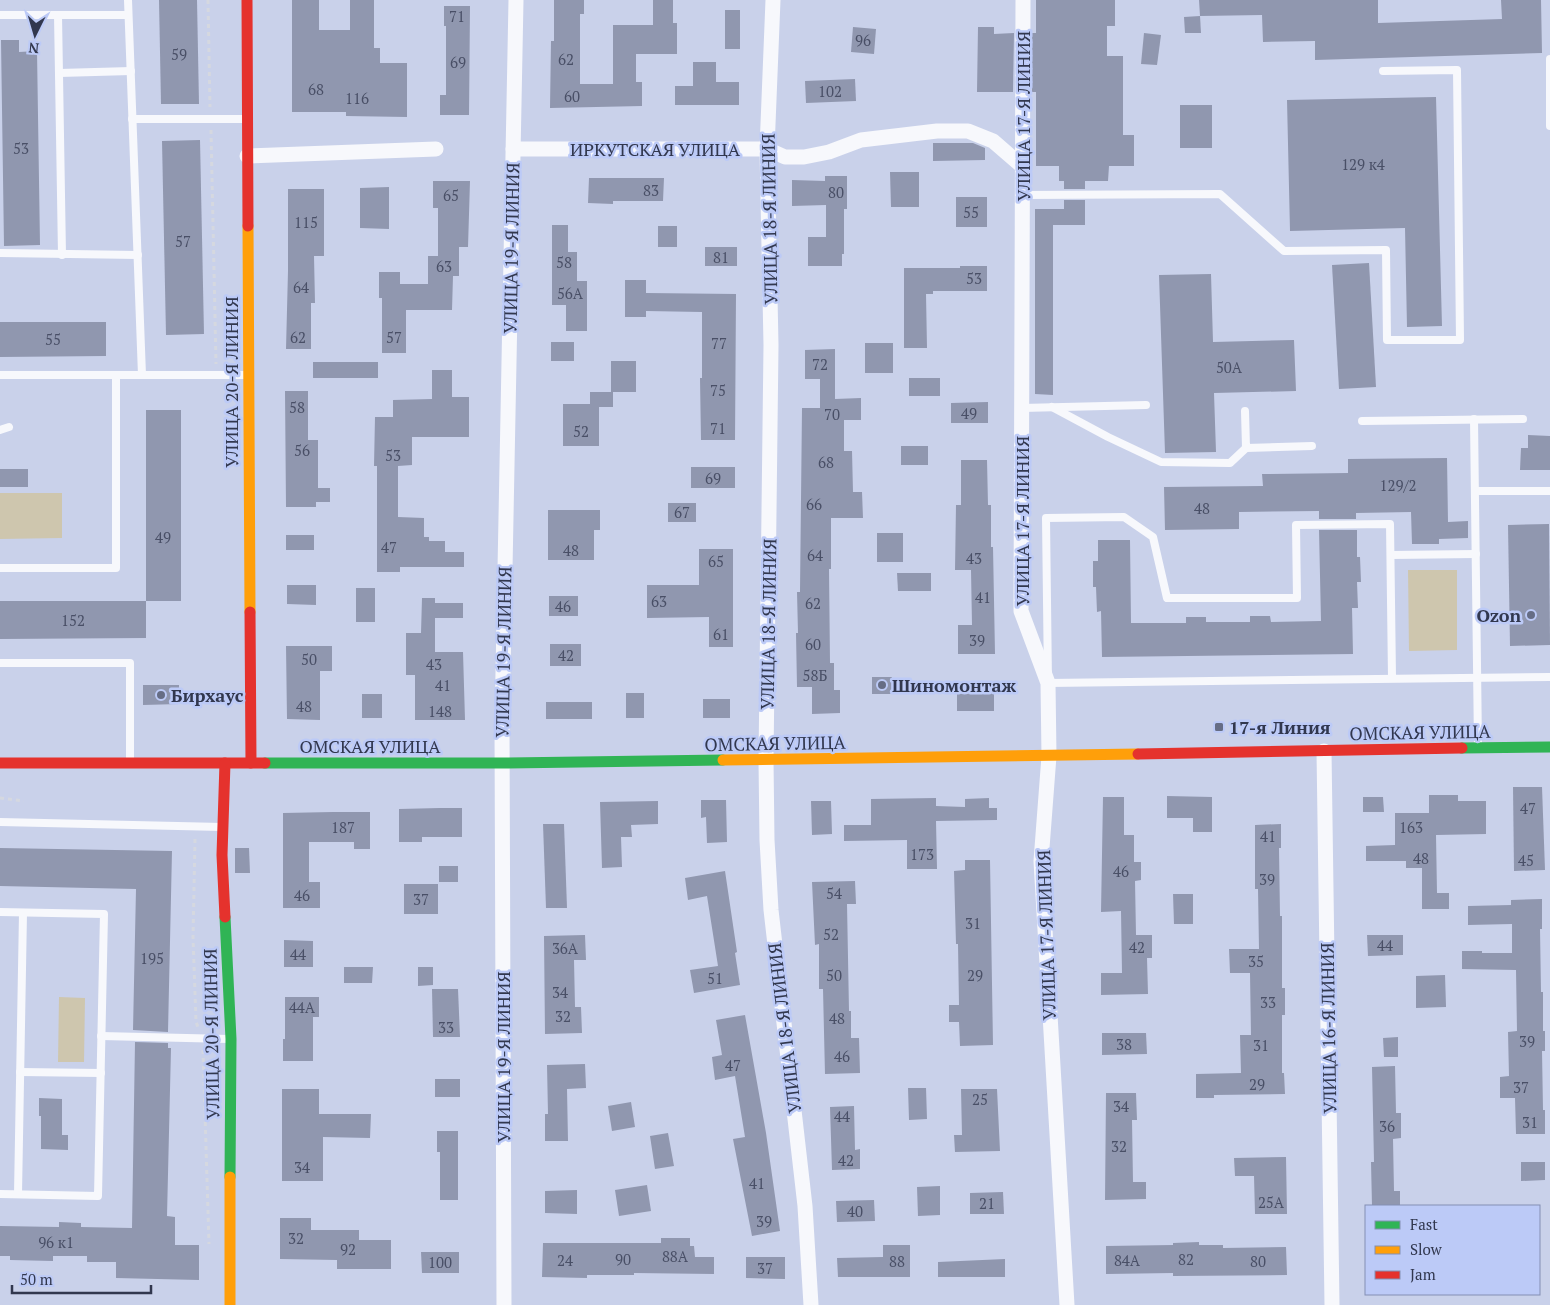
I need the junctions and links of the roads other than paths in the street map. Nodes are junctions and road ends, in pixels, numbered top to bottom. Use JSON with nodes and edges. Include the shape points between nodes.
{"nodes":[{"id":1,"x":128,"y":0,"type":"edge"},
{"id":2,"x":247,"y":0,"type":"edge"},
{"id":3,"x":516,"y":0,"type":"edge"},
{"id":4,"x":773,"y":0,"type":"edge"},
{"id":5,"x":1023,"y":0,"type":"edge"},
{"id":6,"x":0,"y":15,"type":"edge"},
{"id":7,"x":58,"y":15,"type":"junction"},
{"id":8,"x":128,"y":15,"type":"junction"},
{"id":9,"x":1550,"y":59,"type":"edge"},
{"id":10,"x":131,"y":71,"type":"junction"},
{"id":11,"x":1383,"y":71,"type":"dead end"},
{"id":12,"x":59,"y":73,"type":"junction"},
{"id":13,"x":132,"y":119,"type":"junction"},
{"id":14,"x":247,"y":119,"type":"junction"},
{"id":15,"x":1550,"y":126,"type":"edge"},
{"id":16,"x":436,"y":149,"type":"dead end"},
{"id":17,"x":512,"y":149,"type":"junction"},
{"id":18,"x":767,"y":149,"type":"junction"},
{"id":19,"x":247,"y":156,"type":"junction"},
{"id":20,"x":1022,"y":166,"type":"junction"},
{"id":21,"x":1022,"y":195,"type":"junction"},
{"id":22,"x":0,"y":253,"type":"edge"},
{"id":23,"x":62,"y":255,"type":"junction"},
{"id":24,"x":138,"y":255,"type":"junction"},
{"id":25,"x":0,"y":375,"type":"edge"},
{"id":26,"x":116,"y":375,"type":"junction"},
{"id":27,"x":142,"y":375,"type":"junction"},
{"id":28,"x":249,"y":375,"type":"junction"},
{"id":29,"x":1146,"y":405,"type":"dead end"},
{"id":30,"x":1052,"y":407,"type":"junction"},
{"id":31,"x":1022,"y":408,"type":"junction"},
{"id":32,"x":1245,"y":411,"type":"dead end"},
{"id":33,"x":1474,"y":419,"type":"junction"},
{"id":34,"x":1522,"y":419,"type":"dead end"},
{"id":35,"x":1362,"y":421,"type":"dead end"},
{"id":36,"x":9,"y":428,"type":"dead end"},
{"id":37,"x":0,"y":430,"type":"edge"},
{"id":38,"x":1312,"y":446,"type":"dead end"},
{"id":39,"x":1246,"y":448,"type":"junction"},
{"id":40,"x":1550,"y":490,"type":"edge"},
{"id":41,"x":1475,"y":492,"type":"junction"},
{"id":42,"x":1476,"y":554,"type":"junction"},
{"id":43,"x":1391,"y":555,"type":"junction"},
{"id":44,"x":0,"y":568,"type":"edge"},
{"id":45,"x":0,"y":663,"type":"edge"},
{"id":46,"x":1478,"y":677,"type":"junction"},
{"id":47,"x":1550,"y":677,"type":"edge"},
{"id":48,"x":1392,"y":678,"type":"junction"},
{"id":49,"x":1048,"y":682,"type":"junction"},
{"id":50,"x":1550,"y":747,"type":"edge"},
{"id":51,"x":1478,"y":748,"type":"junction"},
{"id":52,"x":1324,"y":751,"type":"junction"},
{"id":53,"x":1050,"y":756,"type":"junction"},
{"id":54,"x":766,"y":760,"type":"junction"},
{"id":55,"x":0,"y":762,"type":"edge"},
{"id":56,"x":130,"y":762,"type":"junction"},
{"id":57,"x":225,"y":763,"type":"junction"},
{"id":58,"x":250,"y":763,"type":"junction"},
{"id":59,"x":502,"y":763,"type":"junction"},
{"id":60,"x":0,"y":822,"type":"edge"},
{"id":61,"x":222,"y":827,"type":"junction"},
{"id":62,"x":0,"y":912,"type":"edge"},
{"id":63,"x":23,"y":913,"type":"junction"},
{"id":64,"x":101,"y":1036,"type":"junction"},
{"id":65,"x":231,"y":1039,"type":"junction"},
{"id":66,"x":20,"y":1072,"type":"junction"},
{"id":67,"x":101,"y":1073,"type":"junction"},
{"id":68,"x":0,"y":1194,"type":"edge"},
{"id":69,"x":18,"y":1194,"type":"junction"},
{"id":70,"x":230,"y":1305,"type":"edge"},
{"id":71,"x":504,"y":1305,"type":"edge"},
{"id":72,"x":811,"y":1305,"type":"edge"},
{"id":73,"x":1067,"y":1305,"type":"edge"},
{"id":74,"x":1332,"y":1305,"type":"edge"}],
"edges":[{"from":1,"to":8,"type":"lane"},
{"from":2,"to":14,"type":"main road","name":"УЛИЦА 20-Я ЛИНИЯ"},
{"from":3,"to":17,"type":"street","name":"УЛИЦА 19-Я ЛИНИЯ"},
{"from":4,"to":18,"type":"street","name":"УЛИЦА 18-Я ЛИНИЯ"},
{"from":5,"to":20,"type":"street","name":"УЛИЦА 17-Я ЛИНИЯ"},
{"from":6,"to":7,"type":"lane"},
{"from":7,"to":8,"type":"lane"},
{"from":7,"to":12,"type":"lane"},
{"from":8,"to":10,"type":"lane"},
{"from":9,"to":15,"type":"lane"},
{"from":10,"to":12,"type":"lane"},
{"from":10,"to":13,"type":"lane"},
{"from":11,"to":21,"type":"lane","via":[[1457,70],[1460,340],[1386,340],[1386,250],[1284,251],[1220,194]]},
{"from":12,"to":23,"type":"lane"},
{"from":13,"to":14,"type":"lane"},
{"from":13,"to":24,"type":"lane"},
{"from":14,"to":19,"type":"main road","name":"УЛИЦА 20-Я ЛИНИЯ"},
{"from":16,"to":19,"type":"street"},
{"from":17,"to":18,"type":"street","name":"ИРКУТСКАЯ УЛИЦА"},
{"from":17,"to":59,"type":"street","name":"УЛИЦА 19-Я ЛИНИЯ"},
{"from":18,"to":20,"type":"street","name":"ИРКУТСКАЯ УЛИЦА","via":[[785,157],[804,157],[861,140],[937,131],[968,131],[993,141]]},
{"from":18,"to":54,"type":"street","name":"УЛИЦА 18-Я ЛИНИЯ","via":[[771,344]]},
{"from":19,"to":28,"type":"main road","name":"УЛИЦА 20-Я ЛИНИЯ"},
{"from":20,"to":21,"type":"street","name":"УЛИЦА 17-Я ЛИНИЯ"},
{"from":21,"to":31,"type":"street","name":"УЛИЦА 17-Я ЛИНИЯ"},
{"from":22,"to":23,"type":"lane"},
{"from":23,"to":24,"type":"lane"},
{"from":24,"to":27,"type":"lane"},
{"from":25,"to":26,"type":"lane"},
{"from":26,"to":27,"type":"lane"},
{"from":26,"to":44,"type":"lane","via":[[116,568]]},
{"from":27,"to":28,"type":"lane"},
{"from":28,"to":58,"type":"main road","name":"УЛИЦА 20-Я ЛИНИЯ"},
{"from":29,"to":30,"type":"lane"},
{"from":30,"to":31,"type":"lane"},
{"from":30,"to":39,"type":"lane","via":[[1161,462],[1230,463]]},
{"from":31,"to":49,"type":"street","name":"УЛИЦА 17-Я ЛИНИЯ","via":[[1021,611]]},
{"from":32,"to":39,"type":"lane"},
{"from":33,"to":34,"type":"lane"},
{"from":33,"to":35,"type":"lane"},
{"from":33,"to":41,"type":"lane"},
{"from":36,"to":37,"type":"lane"},
{"from":38,"to":39,"type":"lane"},
{"from":40,"to":41,"type":"lane"},
{"from":41,"to":42,"type":"lane"},
{"from":42,"to":43,"type":"lane"},
{"from":42,"to":46,"type":"lane"},
{"from":43,"to":48,"type":"lane"},
{"from":43,"to":49,"type":"lane","via":[[1390,524],[1296,525],[1297,598],[1166,598],[1153,537],[1124,517],[1046,518]]},
{"from":45,"to":56,"type":"lane","via":[[130,663]]},
{"from":46,"to":47,"type":"lane"},
{"from":46,"to":48,"type":"lane"},
{"from":46,"to":51,"type":"lane"},
{"from":48,"to":49,"type":"lane"},
{"from":49,"to":53,"type":"street","name":"УЛИЦА 17-Я ЛИНИЯ"},
{"from":50,"to":51,"type":"main road","name":"ОМСКАЯ УЛИЦА"},
{"from":51,"to":52,"type":"main road","name":"ОМСКАЯ УЛИЦА"},
{"from":52,"to":53,"type":"main road","name":"ОМСКАЯ УЛИЦА"},
{"from":52,"to":74,"type":"street","name":"УЛИЦА 16-Я ЛИНИЯ"},
{"from":53,"to":54,"type":"main road","name":"ОМСКАЯ УЛИЦА"},
{"from":53,"to":73,"type":"street","name":"УЛИЦА 17-Я ЛИНИЯ","via":[[1041,861]]},
{"from":54,"to":59,"type":"main road","name":"ОМСКАЯ УЛИЦА"},
{"from":54,"to":72,"type":"street","name":"УЛИЦА 18-Я ЛИНИЯ","via":[[771,910],[805,1206]]},
{"from":55,"to":56,"type":"main road","name":"ОМСКАЯ УЛИЦА"},
{"from":56,"to":57,"type":"main road","name":"ОМСКАЯ УЛИЦА"},
{"from":57,"to":58,"type":"main road","name":"ОМСКАЯ УЛИЦА"},
{"from":57,"to":61,"type":"main road","name":"УЛИЦА 20-Я ЛИНИЯ"},
{"from":58,"to":59,"type":"main road","name":"ОМСКАЯ УЛИЦА"},
{"from":59,"to":71,"type":"street","name":"УЛИЦА 19-Я ЛИНИЯ"},
{"from":60,"to":61,"type":"lane"},
{"from":61,"to":65,"type":"main road","name":"УЛИЦА 20-Я ЛИНИЯ"},
{"from":62,"to":63,"type":"lane"},
{"from":63,"to":64,"type":"lane","via":[[104,914]]},
{"from":63,"to":66,"type":"lane"},
{"from":64,"to":65,"type":"lane"},
{"from":64,"to":67,"type":"lane"},
{"from":65,"to":70,"type":"main road","name":"УЛИЦА 20-Я ЛИНИЯ"},
{"from":66,"to":67,"type":"lane"},
{"from":66,"to":69,"type":"lane"},
{"from":67,"to":69,"type":"lane","via":[[98,1196]]},
{"from":68,"to":69,"type":"lane"}]}
